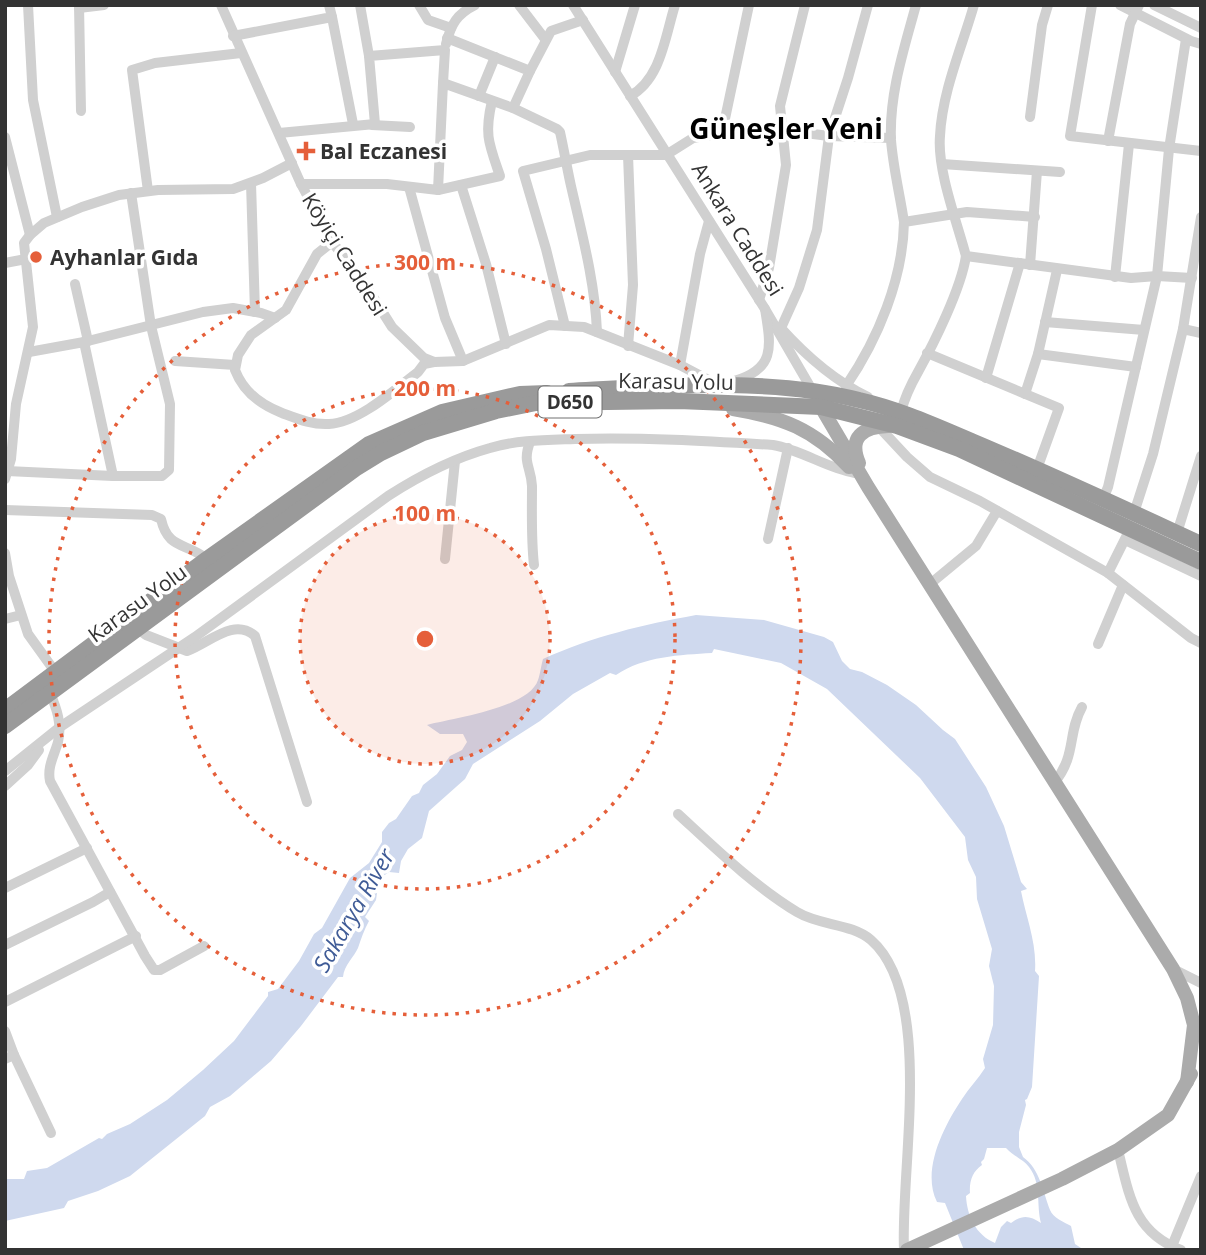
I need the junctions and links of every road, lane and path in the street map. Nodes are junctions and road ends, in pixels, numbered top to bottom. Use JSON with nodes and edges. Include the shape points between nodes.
{"nodes":[{"id":1,"x":28,"y":5,"type":"edge"},
{"id":2,"x":104,"y":5,"type":"edge"},
{"id":3,"x":221,"y":5,"type":"edge"},
{"id":4,"x":329,"y":5,"type":"edge"},
{"id":5,"x":360,"y":5,"type":"edge"},
{"id":6,"x":419,"y":5,"type":"edge"},
{"id":7,"x":475,"y":5,"type":"edge"},
{"id":8,"x":519,"y":5,"type":"edge"},
{"id":9,"x":573,"y":5,"type":"edge"},
{"id":10,"x":635,"y":5,"type":"edge"},
{"id":11,"x":675,"y":5,"type":"edge"},
{"id":12,"x":748,"y":5,"type":"edge"},
{"id":13,"x":805,"y":5,"type":"edge"},
{"id":14,"x":868,"y":5,"type":"edge"},
{"id":15,"x":916,"y":5,"type":"edge"},
{"id":16,"x":974,"y":5,"type":"edge"},
{"id":17,"x":1048,"y":5,"type":"edge"},
{"id":18,"x":1092,"y":5,"type":"edge"},
{"id":19,"x":1120,"y":5,"type":"edge"},
{"id":20,"x":1154,"y":5,"type":"edge"},
{"id":21,"x":79,"y":7,"type":"edge"},
{"id":22,"x":1137,"y":9,"type":"edge"},
{"id":23,"x":332,"y":17,"type":"junction"},
{"id":24,"x":583,"y":20,"type":"junction"},
{"id":25,"x":1201,"y":28,"type":"edge"},
{"id":26,"x":233,"y":36,"type":"junction"},
{"id":27,"x":448,"y":39,"type":"junction"},
{"id":28,"x":545,"y":39,"type":"junction"},
{"id":29,"x":1186,"y":39,"type":"junction"},
{"id":30,"x":1201,"y":44,"type":"edge"},
{"id":31,"x":242,"y":54,"type":"junction"},
{"id":32,"x":369,"y":56,"type":"junction"},
{"id":33,"x":495,"y":57,"type":"junction"},
{"id":34,"x":530,"y":71,"type":"junction"},
{"id":35,"x":615,"y":72,"type":"junction"},
{"id":36,"x":443,"y":83,"type":"junction"},
{"id":37,"x":479,"y":96,"type":"junction"},
{"id":38,"x":630,"y":96,"type":"junction"},
{"id":39,"x":492,"y":101,"type":"junction"},
{"id":40,"x":513,"y":108,"type":"junction"},
{"id":41,"x":81,"y":111,"type":"dead end"},
{"id":42,"x":1030,"y":117,"type":"dead end"},
{"id":43,"x":353,"y":124,"type":"junction"},
{"id":44,"x":372,"y":125,"type":"junction"},
{"id":45,"x":410,"y":127,"type":"dead end"},
{"id":46,"x":782,"y":130,"type":"junction"},
{"id":47,"x":722,"y":132,"type":"junction"},
{"id":48,"x":279,"y":133,"type":"junction"},
{"id":49,"x":829,"y":135,"type":"junction"},
{"id":50,"x":5,"y":137,"type":"edge"},
{"id":51,"x":891,"y":138,"type":"junction"},
{"id":52,"x":1108,"y":141,"type":"junction"},
{"id":53,"x":1129,"y":144,"type":"junction"},
{"id":54,"x":1169,"y":149,"type":"junction"},
{"id":55,"x":1201,"y":151,"type":"edge"},
{"id":56,"x":628,"y":155,"type":"junction"},
{"id":57,"x":666,"y":155,"type":"junction"},
{"id":58,"x":567,"y":159,"type":"junction"},
{"id":59,"x":292,"y":163,"type":"junction"},
{"id":60,"x":942,"y":164,"type":"junction"},
{"id":61,"x":1037,"y":171,"type":"junction"},
{"id":62,"x":1060,"y":172,"type":"dead end"},
{"id":63,"x":250,"y":183,"type":"junction"},
{"id":64,"x":301,"y":184,"type":"junction"},
{"id":65,"x":461,"y":185,"type":"junction"},
{"id":66,"x":409,"y":187,"type":"junction"},
{"id":67,"x":438,"y":190,"type":"junction"},
{"id":68,"x":148,"y":191,"type":"junction"},
{"id":69,"x":131,"y":193,"type":"junction"},
{"id":70,"x":955,"y":214,"type":"junction"},
{"id":71,"x":57,"y":217,"type":"junction"},
{"id":72,"x":1035,"y":217,"type":"junction"},
{"id":73,"x":1201,"y":217,"type":"edge"},
{"id":74,"x":709,"y":221,"type":"junction"},
{"id":75,"x":904,"y":222,"type":"junction"},
{"id":76,"x":30,"y":235,"type":"junction"},
{"id":77,"x":332,"y":242,"type":"junction"},
{"id":78,"x":966,"y":257,"type":"junction"},
{"id":79,"x":26,"y":260,"type":"junction"},
{"id":80,"x":5,"y":263,"type":"edge"},
{"id":81,"x":1025,"y":264,"type":"junction"},
{"id":82,"x":1057,"y":270,"type":"junction"},
{"id":83,"x":1157,"y":276,"type":"junction"},
{"id":84,"x":1115,"y":277,"type":"junction"},
{"id":85,"x":1192,"y":278,"type":"junction"},
{"id":86,"x":75,"y":284,"type":"dead end"},
{"id":87,"x":762,"y":305,"type":"junction"},
{"id":88,"x":255,"y":312,"type":"junction"},
{"id":89,"x":275,"y":318,"type":"junction"},
{"id":90,"x":1045,"y":322,"type":"junction"},
{"id":91,"x":151,"y":326,"type":"junction"},
{"id":92,"x":565,"y":326,"type":"junction"},
{"id":93,"x":781,"y":328,"type":"junction"},
{"id":94,"x":1183,"y":329,"type":"junction"},
{"id":95,"x":1144,"y":331,"type":"junction"},
{"id":96,"x":597,"y":332,"type":"junction"},
{"id":97,"x":1201,"y":333,"type":"edge"},
{"id":98,"x":86,"y":341,"type":"junction"},
{"id":99,"x":506,"y":344,"type":"junction"},
{"id":100,"x":628,"y":346,"type":"junction"},
{"id":101,"x":29,"y":352,"type":"junction"},
{"id":102,"x":927,"y":353,"type":"junction"},
{"id":103,"x":1038,"y":354,"type":"junction"},
{"id":104,"x":463,"y":361,"type":"junction"},
{"id":105,"x":175,"y":362,"type":"dead end"},
{"id":106,"x":435,"y":362,"type":"junction"},
{"id":107,"x":235,"y":365,"type":"junction"},
{"id":108,"x":680,"y":365,"type":"junction"},
{"id":109,"x":1136,"y":367,"type":"junction"},
{"id":110,"x":986,"y":378,"type":"junction"},
{"id":111,"x":719,"y":386,"type":"junction"},
{"id":112,"x":846,"y":386,"type":"junction"},
{"id":113,"x":812,"y":391,"type":"junction"},
{"id":114,"x":1025,"y":394,"type":"junction"},
{"id":115,"x":679,"y":401,"type":"junction"},
{"id":116,"x":821,"y":407,"type":"junction"},
{"id":117,"x":899,"y":419,"type":"junction"},
{"id":118,"x":878,"y":426,"type":"junction"},
{"id":119,"x":530,"y":442,"type":"junction"},
{"id":120,"x":788,"y":448,"type":"junction"},
{"id":121,"x":1201,"y":456,"type":"edge"},
{"id":122,"x":455,"y":461,"type":"junction"},
{"id":123,"x":1037,"y":469,"type":"junction"},
{"id":124,"x":855,"y":473,"type":"junction"},
{"id":125,"x":6,"y":475,"type":"edge"},
{"id":126,"x":113,"y":476,"type":"junction"},
{"id":127,"x":868,"y":487,"type":"junction"},
{"id":128,"x":1103,"y":499,"type":"junction"},
{"id":129,"x":5,"y":510,"type":"edge"},
{"id":130,"x":997,"y":511,"type":"junction"},
{"id":131,"x":1134,"y":513,"type":"junction"},
{"id":132,"x":1177,"y":533,"type":"junction"},
{"id":133,"x":1127,"y":535,"type":"junction"},
{"id":134,"x":768,"y":539,"type":"dead end"},
{"id":135,"x":1201,"y":544,"type":"edge"},
{"id":136,"x":5,"y":554,"type":"edge"},
{"id":137,"x":207,"y":559,"type":"junction"},
{"id":138,"x":445,"y":559,"type":"dead end"},
{"id":139,"x":1201,"y":562,"type":"edge"},
{"id":140,"x":534,"y":565,"type":"dead end"},
{"id":141,"x":1108,"y":573,"type":"junction"},
{"id":142,"x":1201,"y":576,"type":"edge"},
{"id":143,"x":930,"y":584,"type":"junction"},
{"id":144,"x":1123,"y":585,"type":"junction"},
{"id":145,"x":21,"y":615,"type":"junction"},
{"id":146,"x":5,"y":619,"type":"edge"},
{"id":147,"x":138,"y":629,"type":"junction"},
{"id":148,"x":1201,"y":643,"type":"edge"},
{"id":149,"x":1098,"y":644,"type":"dead end"},
{"id":150,"x":178,"y":648,"type":"junction"},
{"id":151,"x":56,"y":673,"type":"junction"},
{"id":152,"x":50,"y":693,"type":"junction"},
{"id":153,"x":1082,"y":707,"type":"dead end"},
{"id":154,"x":5,"y":710,"type":"edge"},
{"id":155,"x":5,"y":726,"type":"edge"},
{"id":156,"x":60,"y":727,"type":"junction"},
{"id":157,"x":49,"y":736,"type":"junction"},
{"id":158,"x":5,"y":771,"type":"edge"},
{"id":159,"x":1054,"y":783,"type":"junction"},
{"id":160,"x":5,"y":786,"type":"edge"},
{"id":161,"x":306,"y":802,"type":"dead end"},
{"id":162,"x":678,"y":814,"type":"dead end"},
{"id":163,"x":87,"y":848,"type":"junction"},
{"id":164,"x":5,"y":888,"type":"edge"},
{"id":165,"x":110,"y":892,"type":"junction"},
{"id":166,"x":136,"y":936,"type":"junction"},
{"id":167,"x":5,"y":946,"type":"edge"},
{"id":168,"x":204,"y":946,"type":"dead end"},
{"id":169,"x":1173,"y":970,"type":"junction"},
{"id":170,"x":1201,"y":983,"type":"edge"},
{"id":171,"x":5,"y":1002,"type":"edge"},
{"id":172,"x":1198,"y":1021,"type":"edge"},
{"id":173,"x":5,"y":1031,"type":"edge"},
{"id":174,"x":1201,"y":1053,"type":"edge"},
{"id":175,"x":9,"y":1057,"type":"edge"},
{"id":176,"x":1187,"y":1082,"type":"junction"},
{"id":177,"x":51,"y":1133,"type":"dead end"},
{"id":178,"x":1118,"y":1150,"type":"junction"},
{"id":179,"x":1201,"y":1175,"type":"edge"},
{"id":180,"x":1176,"y":1248,"type":"edge"},
{"id":181,"x":906,"y":1250,"type":"edge"}],
"edges":[{"from":1,"to":71,"type":"street","via":[[33,100]]},
{"from":2,"to":21,"type":"street"},
{"from":3,"to":26,"type":"street","name":"Köyiçi Caddesi"},
{"from":4,"to":23,"type":"street"},
{"from":5,"to":32,"type":"street"},
{"from":6,"to":27,"type":"street"},
{"from":7,"to":27,"type":"street","via":[[463,11]]},
{"from":8,"to":28,"type":"street"},
{"from":9,"to":24,"type":"street","name":"Ankara Caddesi"},
{"from":10,"to":35,"type":"street"},
{"from":11,"to":38,"type":"street","via":[[653,74]]},
{"from":12,"to":47,"type":"street"},
{"from":13,"to":46,"type":"street","via":[[780,106]]},
{"from":14,"to":49,"type":"street"},
{"from":15,"to":51,"type":"street","via":[[900,62]]},
{"from":16,"to":60,"type":"street","via":[[943,110]]},
{"from":17,"to":42,"type":"street"},
{"from":18,"to":52,"type":"street","via":[[1070,136]]},
{"from":19,"to":22,"type":"street"},
{"from":20,"to":25,"type":"street"},
{"from":21,"to":41,"type":"street"},
{"from":22,"to":29,"type":"street"},
{"from":22,"to":52,"type":"street","via":[[1130,24]]},
{"from":23,"to":26,"type":"street"},
{"from":23,"to":43,"type":"street"},
{"from":24,"to":28,"type":"street","via":[[551,31]]},
{"from":24,"to":35,"type":"street","name":"Ankara Caddesi"},
{"from":26,"to":31,"type":"street","name":"Köyiçi Caddesi"},
{"from":27,"to":32,"type":"street"},
{"from":27,"to":33,"type":"street"},
{"from":27,"to":36,"type":"street"},
{"from":28,"to":34,"type":"street"},
{"from":29,"to":30,"type":"street"},
{"from":29,"to":54,"type":"street"},
{"from":31,"to":48,"type":"street","name":"Köyiçi Caddesi"},
{"from":31,"to":68,"type":"street","via":[[132,69]]},
{"from":32,"to":44,"type":"street","via":[[376,122]]},
{"from":33,"to":34,"type":"street"},
{"from":33,"to":37,"type":"street"},
{"from":34,"to":40,"type":"street"},
{"from":35,"to":38,"type":"street","name":"Ankara Caddesi"},
{"from":36,"to":37,"type":"street"},
{"from":36,"to":67,"type":"street"},
{"from":37,"to":39,"type":"street"},
{"from":38,"to":57,"type":"street","name":"Ankara Caddesi"},
{"from":39,"to":40,"type":"street"},
{"from":39,"to":65,"type":"street","via":[[487,139],[500,176]]},
{"from":40,"to":58,"type":"street","via":[[560,132]]},
{"from":43,"to":44,"type":"street"},
{"from":43,"to":48,"type":"street"},
{"from":44,"to":45,"type":"street"},
{"from":46,"to":47,"type":"street"},
{"from":46,"to":49,"type":"street"},
{"from":46,"to":87,"type":"street","via":[[786,165]]},
{"from":47,"to":57,"type":"street","via":[[693,138]]},
{"from":48,"to":59,"type":"street","name":"Köyiçi Caddesi"},
{"from":49,"to":51,"type":"street"},
{"from":49,"to":93,"type":"street","via":[[817,230]]},
{"from":50,"to":76,"type":"street"},
{"from":51,"to":75,"type":"street"},
{"from":52,"to":53,"type":"street"},
{"from":53,"to":54,"type":"street"},
{"from":53,"to":84,"type":"street"},
{"from":54,"to":55,"type":"street"},
{"from":54,"to":83,"type":"street"},
{"from":56,"to":57,"type":"street"},
{"from":56,"to":58,"type":"street"},
{"from":56,"to":100,"type":"street","via":[[633,285]]},
{"from":57,"to":74,"type":"street","name":"Ankara Caddesi"},
{"from":58,"to":92,"type":"street","via":[[523,171]]},
{"from":58,"to":96,"type":"street"},
{"from":59,"to":63,"type":"street"},
{"from":59,"to":64,"type":"street","name":"Köyiçi Caddesi"},
{"from":60,"to":61,"type":"street"},
{"from":60,"to":70,"type":"street"},
{"from":61,"to":62,"type":"street"},
{"from":61,"to":72,"type":"street"},
{"from":63,"to":68,"type":"street","via":[[233,189]]},
{"from":63,"to":88,"type":"street"},
{"from":64,"to":66,"type":"street"},
{"from":64,"to":77,"type":"street","name":"Köyiçi Caddesi"},
{"from":65,"to":67,"type":"street"},
{"from":65,"to":99,"type":"street"},
{"from":66,"to":67,"type":"street"},
{"from":66,"to":104,"type":"street","via":[[445,318]]},
{"from":68,"to":69,"type":"street"},
{"from":69,"to":71,"type":"street"},
{"from":69,"to":91,"type":"street"},
{"from":70,"to":72,"type":"street"},
{"from":70,"to":75,"type":"street"},
{"from":70,"to":78,"type":"street"},
{"from":71,"to":76,"type":"street"},
{"from":72,"to":81,"type":"street"},
{"from":73,"to":85,"type":"street"},
{"from":74,"to":87,"type":"street","name":"Ankara Caddesi"},
{"from":74,"to":108,"type":"street"},
{"from":75,"to":112,"type":"street","via":[[904,246],[890,300]]},
{"from":76,"to":79,"type":"street","via":[[24,243]]},
{"from":77,"to":89,"type":"street","via":[[317,254],[292,302]]},
{"from":77,"to":106,"type":"street","name":"Köyiçi Caddesi","via":[[392,327]]},
{"from":78,"to":81,"type":"street"},
{"from":78,"to":102,"type":"street"},
{"from":79,"to":80,"type":"street"},
{"from":79,"to":101,"type":"street","via":[[33,327]]},
{"from":81,"to":82,"type":"street"},
{"from":81,"to":110,"type":"street"},
{"from":82,"to":84,"type":"street"},
{"from":82,"to":90,"type":"street"},
{"from":83,"to":84,"type":"street"},
{"from":83,"to":85,"type":"street"},
{"from":83,"to":95,"type":"street"},
{"from":85,"to":94,"type":"street"},
{"from":86,"to":98,"type":"street"},
{"from":87,"to":93,"type":"street"},
{"from":87,"to":111,"type":"street","via":[[770,342],[766,361],[750,376]]},
{"from":87,"to":113,"type":"street","name":"Ankara Caddesi"},
{"from":88,"to":89,"type":"street"},
{"from":88,"to":91,"type":"street","via":[[233,308],[203,312]]},
{"from":89,"to":107,"type":"street","via":[[251,335]]},
{"from":90,"to":95,"type":"street"},
{"from":90,"to":103,"type":"street"},
{"from":91,"to":98,"type":"street"},
{"from":91,"to":126,"type":"street","via":[[170,404],[169,470],[162,476]]},
{"from":92,"to":96,"type":"street"},
{"from":92,"to":99,"type":"street","via":[[549,325]]},
{"from":93,"to":112,"type":"street","via":[[806,356]]},
{"from":94,"to":97,"type":"street"},
{"from":94,"to":131,"type":"street"},
{"from":95,"to":109,"type":"street"},
{"from":96,"to":100,"type":"street"},
{"from":98,"to":101,"type":"street"},
{"from":98,"to":126,"type":"street"},
{"from":99,"to":104,"type":"street"},
{"from":100,"to":108,"type":"street"},
{"from":101,"to":125,"type":"street"},
{"from":102,"to":110,"type":"street"},
{"from":102,"to":117,"type":"street","via":[[905,392]]},
{"from":103,"to":109,"type":"street"},
{"from":103,"to":114,"type":"street"},
{"from":104,"to":106,"type":"street"},
{"from":105,"to":107,"type":"street"},
{"from":106,"to":107,"type":"street","via":[[424,365],[362,413],[332,425],[273,410],[250,395]]},
{"from":108,"to":111,"type":"street"},
{"from":109,"to":128,"type":"street"},
{"from":110,"to":114,"type":"street"},
{"from":111,"to":113,"type":"highway","name":"Karasu Yolu","number":"D650"},
{"from":111,"to":137,"type":"highway","name":"Karasu Yolu","number":"D650","via":[[520,394],[442,412],[369,444]]},
{"from":112,"to":117,"type":"street"},
{"from":113,"to":116,"type":"street","name":"Ankara Caddesi"},
{"from":113,"to":117,"type":"highway","name":"Karasu Yolu","number":"D650","via":[[858,399]]},
{"from":114,"to":123,"type":"street","via":[[1059,408]]},
{"from":115,"to":116,"type":"highway","name":"Karasu Yolu","number":"D650"},
{"from":115,"to":124,"type":"main road","via":[[783,421],[824,441]]},
{"from":115,"to":147,"type":"highway","name":"Karasu Yolu","number":"D650","via":[[536,403],[424,433],[355,469]]},
{"from":116,"to":117,"type":"highway","name":"Karasu Yolu","number":"D650"},
{"from":116,"to":127,"type":"main road"},
{"from":117,"to":118,"type":"main road"},
{"from":117,"to":123,"type":"highway","name":"Karasu Yolu","number":"D650"},
{"from":117,"to":133,"type":"highway","name":"Karasu Yolu","number":"D650"},
{"from":118,"to":127,"type":"main road","via":[[856,439]]},
{"from":118,"to":130,"type":"street","via":[[930,477]]},
{"from":119,"to":120,"type":"street","via":[[628,438]]},
{"from":119,"to":122,"type":"street","via":[[491,447]]},
{"from":119,"to":140,"type":"street","via":[[525,455],[532,481]]},
{"from":120,"to":124,"type":"street"},
{"from":120,"to":134,"type":"street"},
{"from":121,"to":132,"type":"street"},
{"from":122,"to":138,"type":"street"},
{"from":122,"to":150,"type":"street","via":[[388,496]]},
{"from":123,"to":128,"type":"highway","name":"Karasu Yolu","number":"D650"},
{"from":124,"to":127,"type":"main road"},
{"from":125,"to":126,"type":"street"},
{"from":127,"to":143,"type":"main road"},
{"from":128,"to":131,"type":"highway","name":"Karasu Yolu","number":"D650"},
{"from":129,"to":137,"type":"street","via":[[152,515],[161,519],[166,537]]},
{"from":130,"to":141,"type":"street"},
{"from":130,"to":143,"type":"street","via":[[976,546]]},
{"from":131,"to":132,"type":"highway","name":"Karasu Yolu","number":"D650"},
{"from":132,"to":135,"type":"highway","name":"Karasu Yolu","number":"D650"},
{"from":133,"to":139,"type":"highway","name":"Karasu Yolu","number":"D650"},
{"from":133,"to":141,"type":"street"},
{"from":133,"to":142,"type":"street"},
{"from":136,"to":145,"type":"street"},
{"from":137,"to":151,"type":"highway","name":"Karasu Yolu","number":"D650"},
{"from":141,"to":144,"type":"street"},
{"from":143,"to":159,"type":"main road"},
{"from":144,"to":148,"type":"street"},
{"from":144,"to":149,"type":"street"},
{"from":145,"to":146,"type":"street"},
{"from":145,"to":151,"type":"street","via":[[28,634]]},
{"from":147,"to":150,"type":"street"},
{"from":147,"to":152,"type":"highway","name":"Karasu Yolu","number":"D650"},
{"from":150,"to":156,"type":"street"},
{"from":150,"to":161,"type":"street","via":[[187,651],[237,627],[255,636]]},
{"from":151,"to":154,"type":"highway","name":"Karasu Yolu","number":"D650"},
{"from":152,"to":155,"type":"highway","name":"Karasu Yolu","number":"D650"},
{"from":152,"to":156,"type":"street"},
{"from":153,"to":159,"type":"street","via":[[1065,770]]},
{"from":156,"to":157,"type":"street"},
{"from":156,"to":163,"type":"street","via":[[49,776]]},
{"from":157,"to":158,"type":"street"},
{"from":157,"to":160,"type":"street"},
{"from":159,"to":169,"type":"main road"},
{"from":162,"to":181,"type":"street","via":[[797,912],[858,931],[872,940],[892,968],[909,1032]]},
{"from":163,"to":164,"type":"street"},
{"from":163,"to":165,"type":"street"},
{"from":165,"to":166,"type":"street"},
{"from":165,"to":167,"type":"street"},
{"from":166,"to":168,"type":"street","via":[[156,970]]},
{"from":166,"to":171,"type":"street"},
{"from":169,"to":170,"type":"street"},
{"from":169,"to":172,"type":"main road"},
{"from":172,"to":176,"type":"main road"},
{"from":173,"to":175,"type":"street"},
{"from":174,"to":176,"type":"main road"},
{"from":175,"to":177,"type":"street"},
{"from":176,"to":178,"type":"main road","via":[[1168,1115]]},
{"from":178,"to":180,"type":"street","via":[[1136,1213],[1146,1227]]},
{"from":178,"to":181,"type":"main road"},
{"from":179,"to":180,"type":"street"}]}
